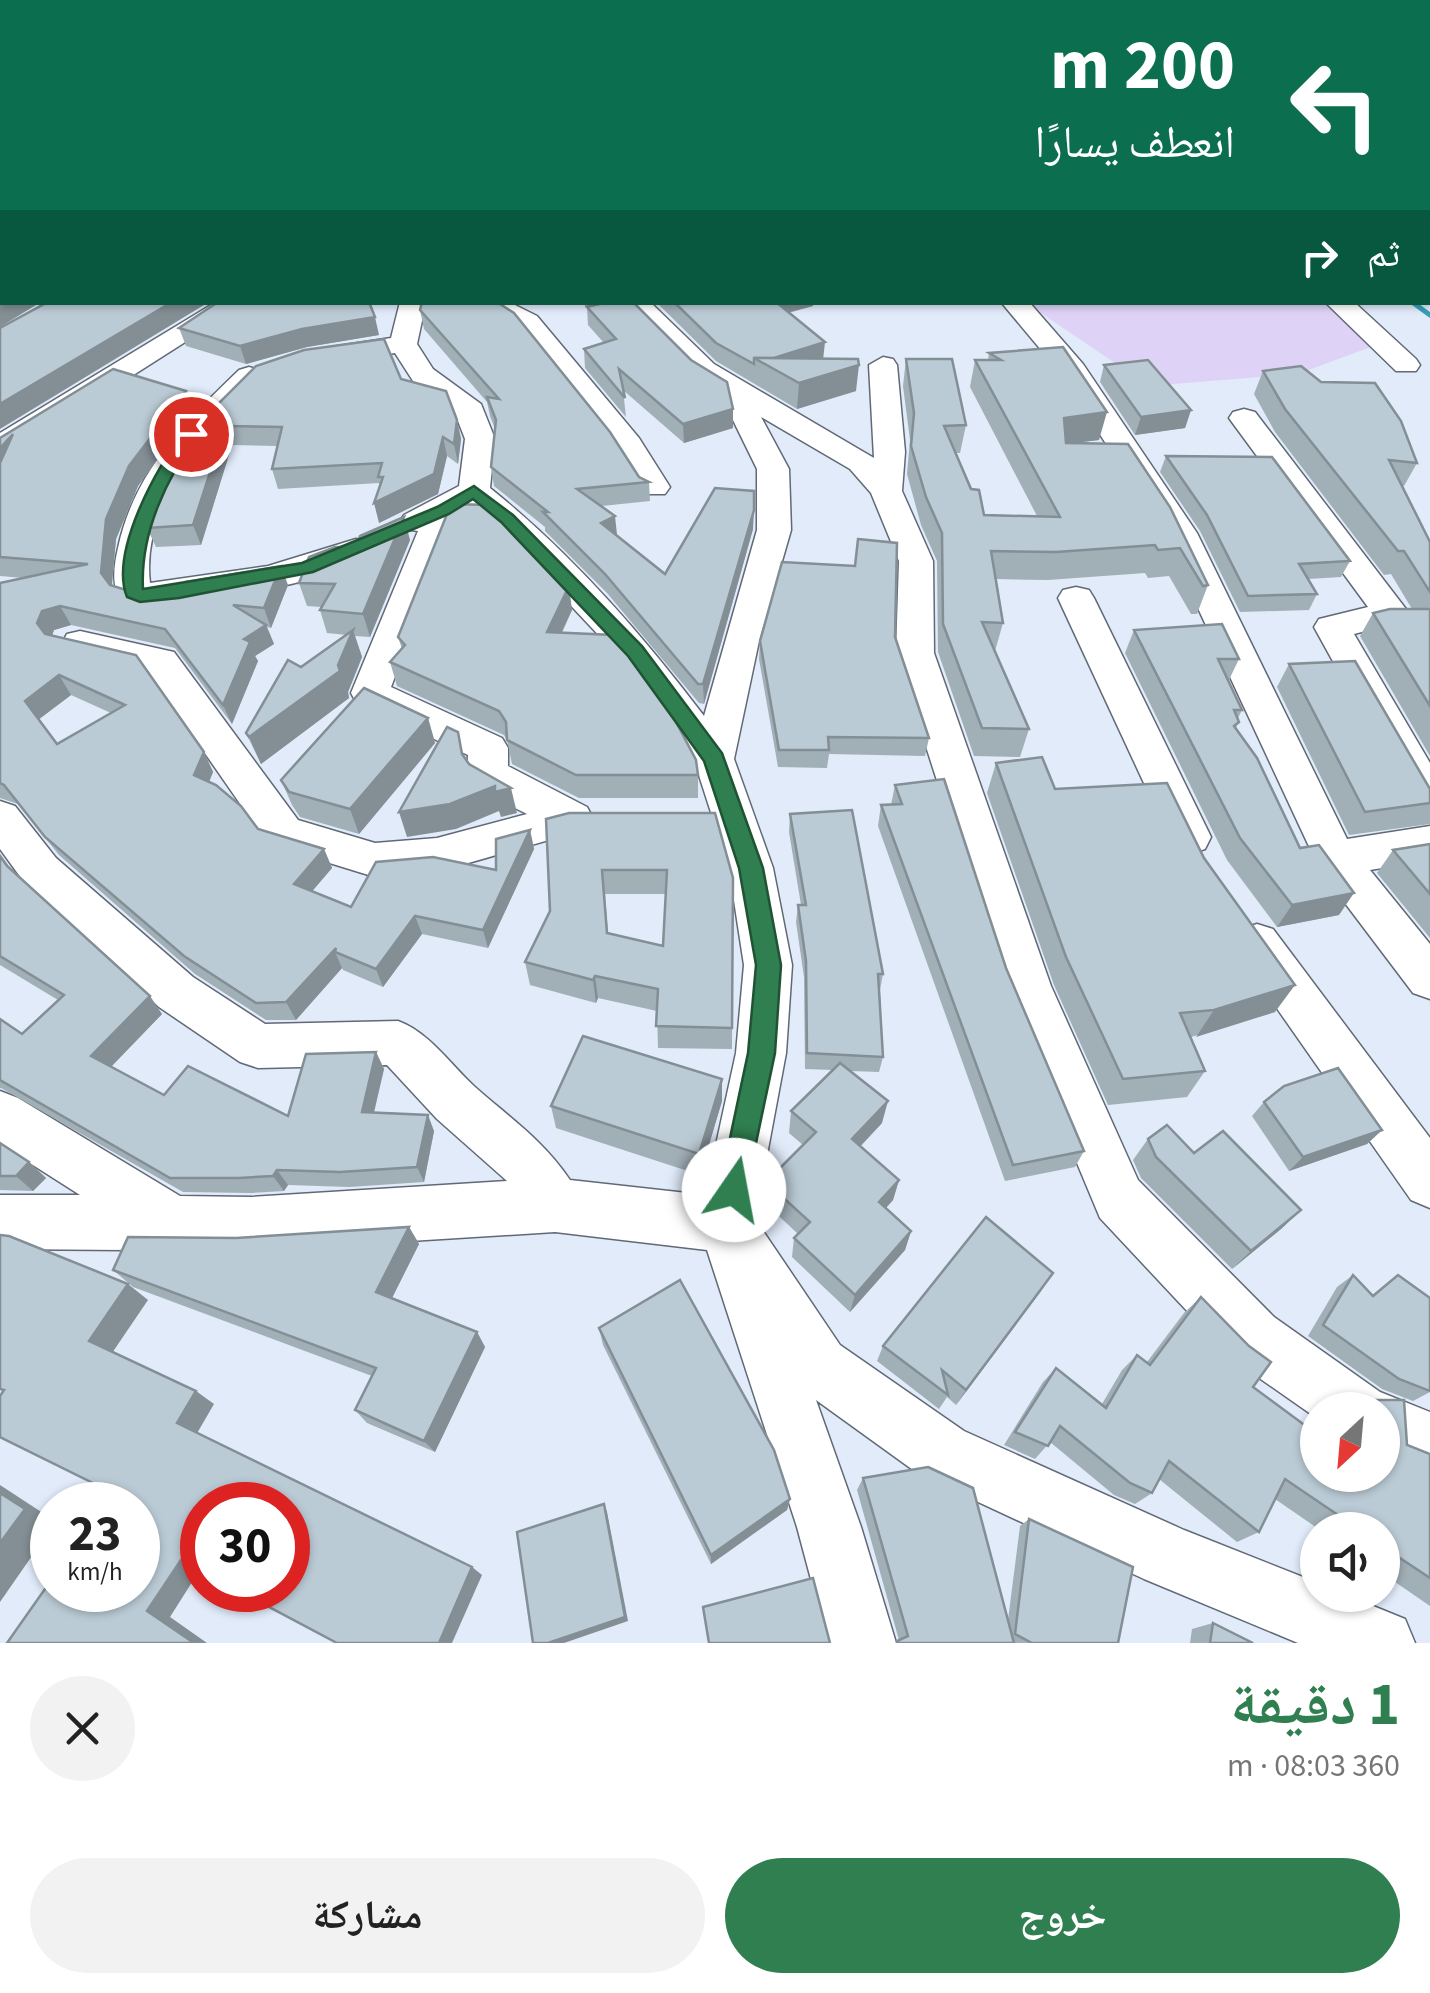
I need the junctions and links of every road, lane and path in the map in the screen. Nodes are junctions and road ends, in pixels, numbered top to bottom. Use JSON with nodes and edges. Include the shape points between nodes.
{"nodes":[{"id":1,"x":230,"y":305,"type":"edge"},
{"id":2,"x":413,"y":305,"type":"edge"},
{"id":3,"x":493,"y":305,"type":"edge"},
{"id":4,"x":637,"y":305,"type":"edge"},
{"id":5,"x":1016,"y":305,"type":"edge"},
{"id":6,"x":1341,"y":305,"type":"edge"},
{"id":7,"x":403,"y":344,"type":"junction"},
{"id":8,"x":883,"y":365,"type":"dead end"},
{"id":9,"x":1406,"y":365,"type":"dead end"},
{"id":10,"x":745,"y":396,"type":"junction"},
{"id":11,"x":1244,"y":418,"type":"dead end"},
{"id":12,"x":0,"y":446,"type":"edge"},
{"id":13,"x":654,"y":487,"type":"dead end"},
{"id":14,"x":886,"y":491,"type":"junction"},
{"id":15,"x":458,"y":501,"type":"junction"},
{"id":16,"x":1076,"y":598,"type":"dead end"},
{"id":17,"x":70,"y":641,"type":"edge"},
{"id":18,"x":714,"y":759,"type":"junction"},
{"id":19,"x":1430,"y":799,"type":"edge"},
{"id":20,"x":0,"y":817,"type":"edge"},
{"id":21,"x":1430,"y":844,"type":"edge"},
{"id":22,"x":1335,"y":858,"type":"junction"},
{"id":23,"x":1430,"y":979,"type":"edge"},
{"id":24,"x":0,"y":1115,"type":"edge"},
{"id":25,"x":1430,"y":1182,"type":"edge"},
{"id":26,"x":555,"y":1205,"type":"junction"},
{"id":27,"x":0,"y":1222,"type":"edge"},
{"id":28,"x":726,"y":1224,"type":"junction"},
{"id":29,"x":176,"y":1225,"type":"junction"},
{"id":30,"x":1331,"y":1392,"type":"edge"},
{"id":31,"x":1400,"y":1430,"type":"edge"},
{"id":32,"x":1430,"y":1444,"type":"edge"},
{"id":33,"x":862,"y":1643,"type":"edge"},
{"id":34,"x":1381,"y":1643,"type":"edge"}],
"edges":[{"from":1,"to":12,"type":"street"},
{"from":2,"to":7,"type":"street"},
{"from":3,"to":13,"type":"street","via":[[528,322]]},
{"from":4,"to":10,"type":"street","via":[[704,370]]},
{"from":5,"to":22,"type":"street","via":[[1073,370],[1180,533]]},
{"from":6,"to":9,"type":"street"},
{"from":7,"to":15,"type":"street","via":[[423,375],[466,404],[480,439]]},
{"from":7,"to":15,"type":"street","via":[[250,376],[204,418],[177,451],[150,504],[136,542],[133,593],[179,592],[306,568]]},
{"from":8,"to":14,"type":"street"},
{"from":10,"to":14,"type":"street","via":[[861,462]]},
{"from":10,"to":18,"type":"street","via":[[746,416],[772,468],[774,530]]},
{"from":11,"to":19,"type":"street","via":[[1391,614],[1332,628]]},
{"from":14,"to":30,"type":"street","via":[[916,561],[916,653],[1027,986],[1119,1199],[1253,1338]]},
{"from":15,"to":17,"type":"street","via":[[370,694],[488,748],[487,774],[590,818],[437,855],[375,860],[283,832],[161,661]]},
{"from":15,"to":18,"type":"street","via":[[507,518],[635,651]]},
{"from":16,"to":25,"type":"street","via":[[1219,889]]},
{"from":18,"to":28,"type":"street","via":[[715,818],[751,868],[768,965],[762,1053]]},
{"from":20,"to":26,"type":"street","via":[[40,870],[176,992],[258,1046],[398,1043],[530,1166]]},
{"from":21,"to":22,"type":"street"},
{"from":22,"to":23,"type":"street"},
{"from":24,"to":29,"type":"street"},
{"from":26,"to":28,"type":"street"},
{"from":26,"to":29,"type":"street"},
{"from":27,"to":29,"type":"street"},
{"from":28,"to":33,"type":"street"},
{"from":28,"to":34,"type":"street","via":[[819,1366],[942,1453],[1166,1556]]},
{"from":31,"to":32,"type":"street"}]}
